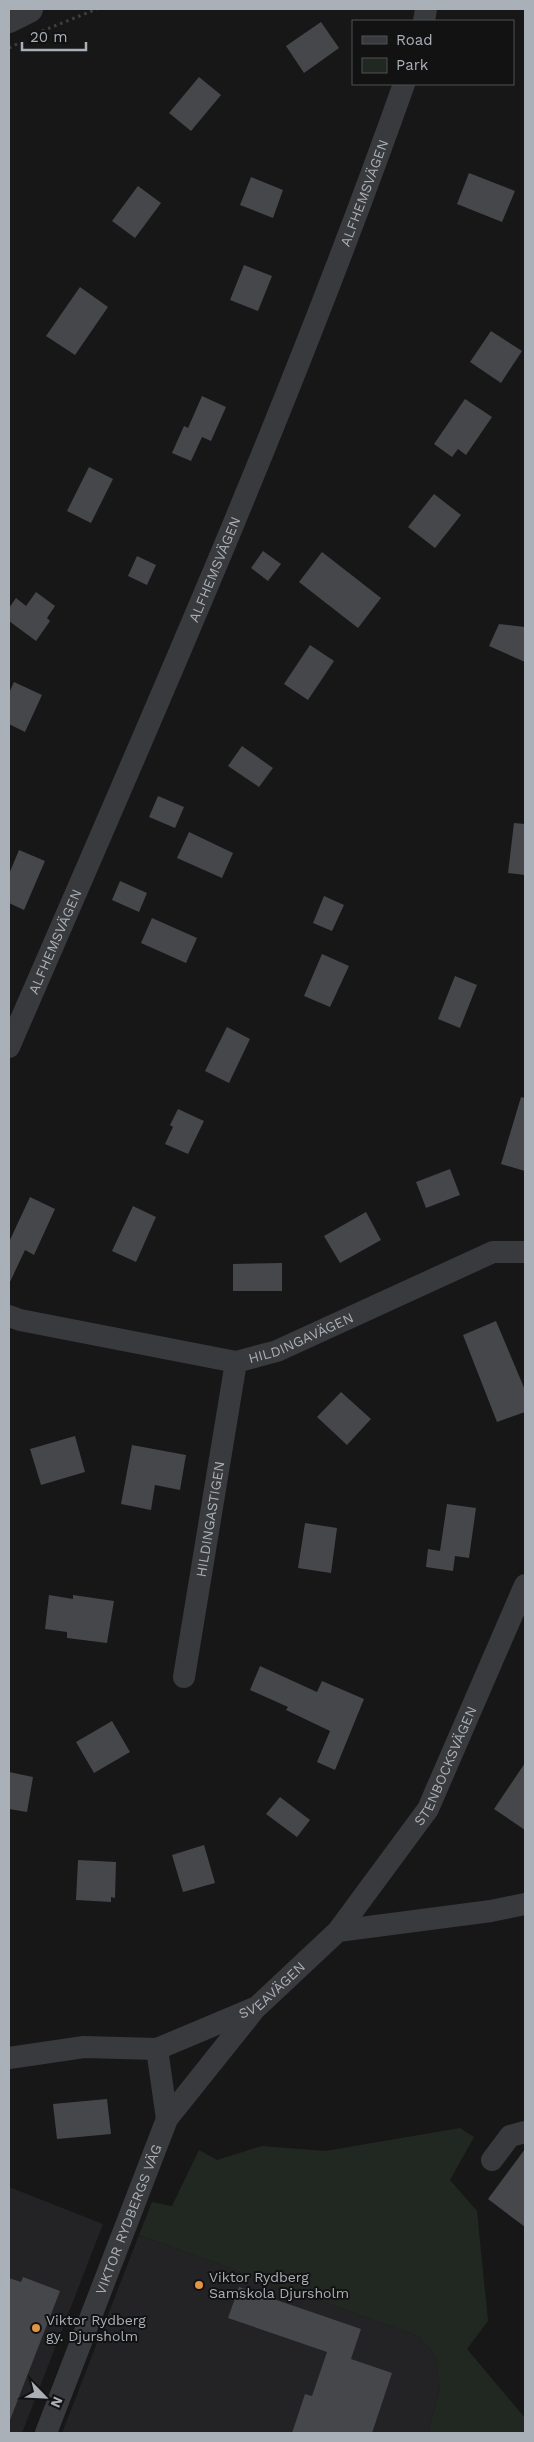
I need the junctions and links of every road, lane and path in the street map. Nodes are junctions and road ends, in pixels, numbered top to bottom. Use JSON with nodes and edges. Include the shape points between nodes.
{"nodes":[{"id":1,"x":98,"y":9,"type":"edge"},
{"id":2,"x":34,"y":20,"type":"edge"},
{"id":3,"x":16,"y":30,"type":"edge"},
{"id":4,"x":9,"y":48,"type":"edge"},
{"id":5,"x":404,"y":85,"type":"edge"},
{"id":6,"x":18,"y":1002,"type":"edge"},
{"id":7,"x":9,"y":1047,"type":"edge"},
{"id":8,"x":525,"y":1252,"type":"edge"},
{"id":9,"x":9,"y":1316,"type":"edge"},
{"id":10,"x":236,"y":1362,"type":"junction"},
{"id":11,"x":525,"y":1585,"type":"edge"},
{"id":12,"x":184,"y":1677,"type":"dead end"},
{"id":13,"x":525,"y":1904,"type":"edge"},
{"id":14,"x":338,"y":1931,"type":"junction"},
{"id":15,"x":257,"y":2007,"type":"junction"},
{"id":16,"x":157,"y":2049,"type":"junction"},
{"id":17,"x":9,"y":2058,"type":"edge"},
{"id":18,"x":167,"y":2119,"type":"junction"},
{"id":19,"x":525,"y":2132,"type":"edge"},
{"id":20,"x":492,"y":2160,"type":"dead end"},
{"id":21,"x":46,"y":2433,"type":"edge"}],
"edges":[{"from":1,"to":2,"type":"path"},
{"from":2,"to":3,"type":"street"},
{"from":3,"to":4,"type":"path"},
{"from":5,"to":6,"type":"street","name":"ALFHEMSVÄGEN","via":[[354,226],[203,598]]},
{"from":6,"to":7,"type":"street","name":"ALFHEMSVÄGEN"},
{"from":8,"to":10,"type":"street","name":"HILDINGAVÄGEN","via":[[493,1252],[277,1351]]},
{"from":9,"to":10,"type":"street","name":"HILDINGAVÄGEN"},
{"from":10,"to":12,"type":"street","name":"HILDINGASTIGEN"},
{"from":11,"to":14,"type":"street","name":"STENBOCKSVÄGEN","via":[[428,1810]]},
{"from":13,"to":14,"type":"street"},
{"from":14,"to":15,"type":"street","name":"SVEAVÄGEN"},
{"from":15,"to":16,"type":"street","name":"SVEAVÄGEN"},
{"from":15,"to":18,"type":"street","name":"VIKTOR RYDBERGS VÄG"},
{"from":16,"to":17,"type":"street","name":"SVEAVÄGEN","via":[[84,2047]]},
{"from":16,"to":18,"type":"street","name":"VIKTOR RYDBERGS VÄG"},
{"from":18,"to":21,"type":"street","name":"VIKTOR RYDBERGS VÄG"},
{"from":19,"to":20,"type":"street","via":[[510,2136]]}]}
